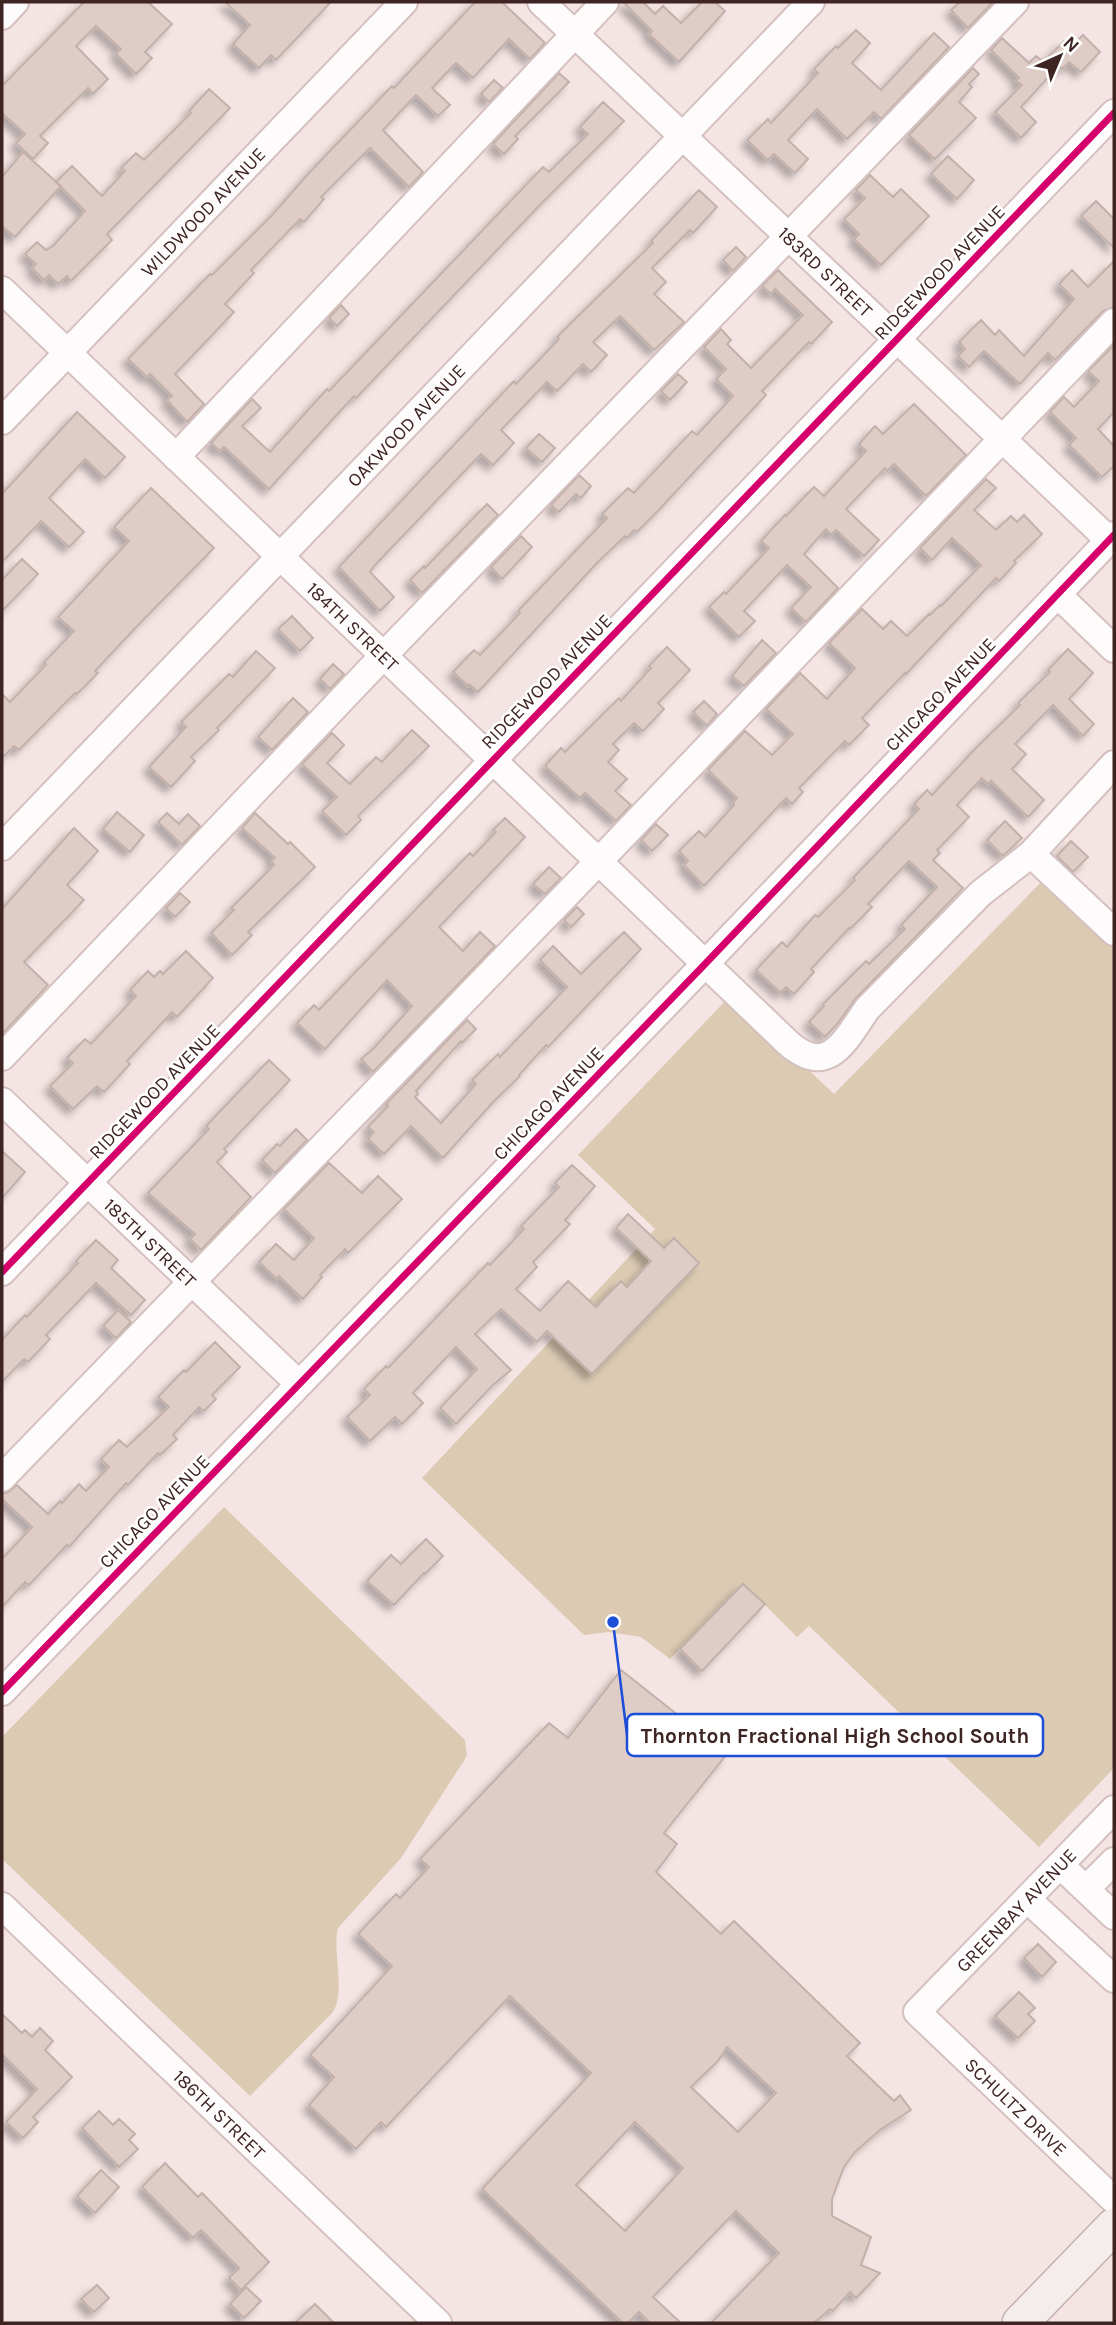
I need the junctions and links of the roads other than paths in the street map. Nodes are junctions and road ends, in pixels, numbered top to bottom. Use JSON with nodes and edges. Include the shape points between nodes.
{"nodes":[{"id":1,"x":15,"y":2,"type":"edge"},
{"id":2,"x":404,"y":2,"type":"edge"},
{"id":3,"x":541,"y":2,"type":"edge"},
{"id":4,"x":605,"y":2,"type":"edge"},
{"id":5,"x":811,"y":2,"type":"edge"},
{"id":6,"x":1015,"y":2,"type":"edge"},
{"id":7,"x":2,"y":16,"type":"edge"},
{"id":8,"x":574,"y":33,"type":"junction"},
{"id":9,"x":1114,"y":113,"type":"edge"},
{"id":10,"x":683,"y":136,"type":"junction"},
{"id":11,"x":787,"y":235,"type":"junction"},
{"id":12,"x":2,"y":290,"type":"edge"},
{"id":13,"x":1114,"y":322,"type":"edge"},
{"id":14,"x":896,"y":339,"type":"junction"},
{"id":15,"x":67,"y":353,"type":"junction"},
{"id":16,"x":2,"y":421,"type":"edge"},
{"id":17,"x":1002,"y":439,"type":"junction"},
{"id":18,"x":176,"y":457,"type":"junction"},
{"id":19,"x":1112,"y":538,"type":"edge"},
{"id":20,"x":280,"y":556,"type":"junction"},
{"id":21,"x":1058,"y":595,"type":"junction"},
{"id":22,"x":1114,"y":649,"type":"edge"},
{"id":23,"x":384,"y":655,"type":"junction"},
{"id":24,"x":493,"y":760,"type":"junction"},
{"id":25,"x":1114,"y":764,"type":"edge"},
{"id":26,"x":2,"y":847,"type":"edge"},
{"id":27,"x":1031,"y":854,"type":"junction"},
{"id":28,"x":599,"y":861,"type":"junction"},
{"id":29,"x":1114,"y":932,"type":"edge"},
{"id":30,"x":705,"y":963,"type":"junction"},
{"id":31,"x":2,"y":1057,"type":"edge"},
{"id":32,"x":2,"y":1101,"type":"edge"},
{"id":33,"x":87,"y":1184,"type":"junction"},
{"id":34,"x":2,"y":1272,"type":"edge"},
{"id":35,"x":192,"y":1283,"type":"junction"},
{"id":36,"x":298,"y":1383,"type":"junction"},
{"id":37,"x":2,"y":1478,"type":"edge"},
{"id":38,"x":2,"y":1692,"type":"edge"},
{"id":39,"x":1114,"y":1809,"type":"edge"},
{"id":40,"x":1114,"y":1861,"type":"edge"},
{"id":41,"x":1060,"y":1864,"type":"junction"},
{"id":42,"x":1086,"y":1889,"type":"junction"},
{"id":43,"x":1027,"y":1899,"type":"junction"},
{"id":44,"x":2,"y":1906,"type":"edge"},
{"id":45,"x":1114,"y":1916,"type":"edge"},
{"id":46,"x":1114,"y":1979,"type":"edge"},
{"id":47,"x":917,"y":2012,"type":"joint"},
{"id":48,"x":1114,"y":2200,"type":"edge"},
{"id":49,"x":1114,"y":2226,"type":"edge"},
{"id":50,"x":438,"y":2323,"type":"edge"},
{"id":51,"x":1020,"y":2323,"type":"edge"}],
"edges":[{"from":1,"to":7,"type":"street"},
{"from":2,"to":15,"type":"street","name":"WILDWOOD AVENUE"},
{"from":3,"to":8,"type":"street","name":"183RD STREET"},
{"from":4,"to":8,"type":"street"},
{"from":5,"to":10,"type":"street","name":"OAKWOOD AVENUE"},
{"from":6,"to":11,"type":"street"},
{"from":8,"to":10,"type":"street","name":"183RD STREET"},
{"from":8,"to":18,"type":"street"},
{"from":9,"to":14,"type":"street","name":"RIDGEWOOD AVENUE"},
{"from":10,"to":11,"type":"street","name":"183RD STREET"},
{"from":10,"to":20,"type":"street","name":"OAKWOOD AVENUE"},
{"from":11,"to":14,"type":"street","name":"183RD STREET"},
{"from":11,"to":23,"type":"street"},
{"from":12,"to":15,"type":"street","name":"184TH STREET"},
{"from":13,"to":17,"type":"street"},
{"from":14,"to":17,"type":"street","name":"183RD STREET"},
{"from":14,"to":24,"type":"street","name":"RIDGEWOOD AVENUE"},
{"from":15,"to":16,"type":"street","name":"WILDWOOD AVENUE"},
{"from":15,"to":18,"type":"street","name":"184TH STREET"},
{"from":17,"to":19,"type":"street","name":"183RD STREET"},
{"from":17,"to":28,"type":"street"},
{"from":18,"to":20,"type":"street","name":"184TH STREET"},
{"from":19,"to":21,"type":"street","name":"CHICAGO AVENUE"},
{"from":20,"to":23,"type":"street","name":"184TH STREET"},
{"from":20,"to":26,"type":"street","name":"OAKWOOD AVENUE"},
{"from":21,"to":22,"type":"street"},
{"from":21,"to":30,"type":"street","name":"CHICAGO AVENUE"},
{"from":23,"to":24,"type":"street","name":"184TH STREET"},
{"from":23,"to":31,"type":"street"},
{"from":24,"to":28,"type":"street","name":"184TH STREET"},
{"from":24,"to":33,"type":"street","name":"RIDGEWOOD AVENUE"},
{"from":25,"to":27,"type":"street"},
{"from":27,"to":29,"type":"street"},
{"from":27,"to":30,"type":"street","name":"184TH STREET","via":[[981,893],[867,1009],[854,1031],[828,1056],[806,1056],[797,1051]]},
{"from":28,"to":30,"type":"street","name":"184TH STREET"},
{"from":28,"to":35,"type":"street"},
{"from":30,"to":36,"type":"street","name":"CHICAGO AVENUE"},
{"from":32,"to":33,"type":"street","name":"185TH STREET"},
{"from":33,"to":34,"type":"street","name":"RIDGEWOOD AVENUE"},
{"from":33,"to":35,"type":"street","name":"185TH STREET"},
{"from":35,"to":36,"type":"street","name":"185TH STREET"},
{"from":35,"to":37,"type":"street"},
{"from":36,"to":38,"type":"street","name":"CHICAGO AVENUE"},
{"from":39,"to":41,"type":"street","name":"GREENBAY AVENUE"},
{"from":40,"to":42,"type":"street"},
{"from":41,"to":42,"type":"street"},
{"from":41,"to":43,"type":"street","name":"GREENBAY AVENUE"},
{"from":42,"to":45,"type":"street"},
{"from":43,"to":46,"type":"street"},
{"from":43,"to":47,"type":"street","name":"GREENBAY AVENUE"},
{"from":44,"to":50,"type":"street","name":"186TH STREET"},
{"from":47,"to":48,"type":"street","name":"SCHULTZ DRIVE"},
{"from":49,"to":51,"type":"main road"}]}
